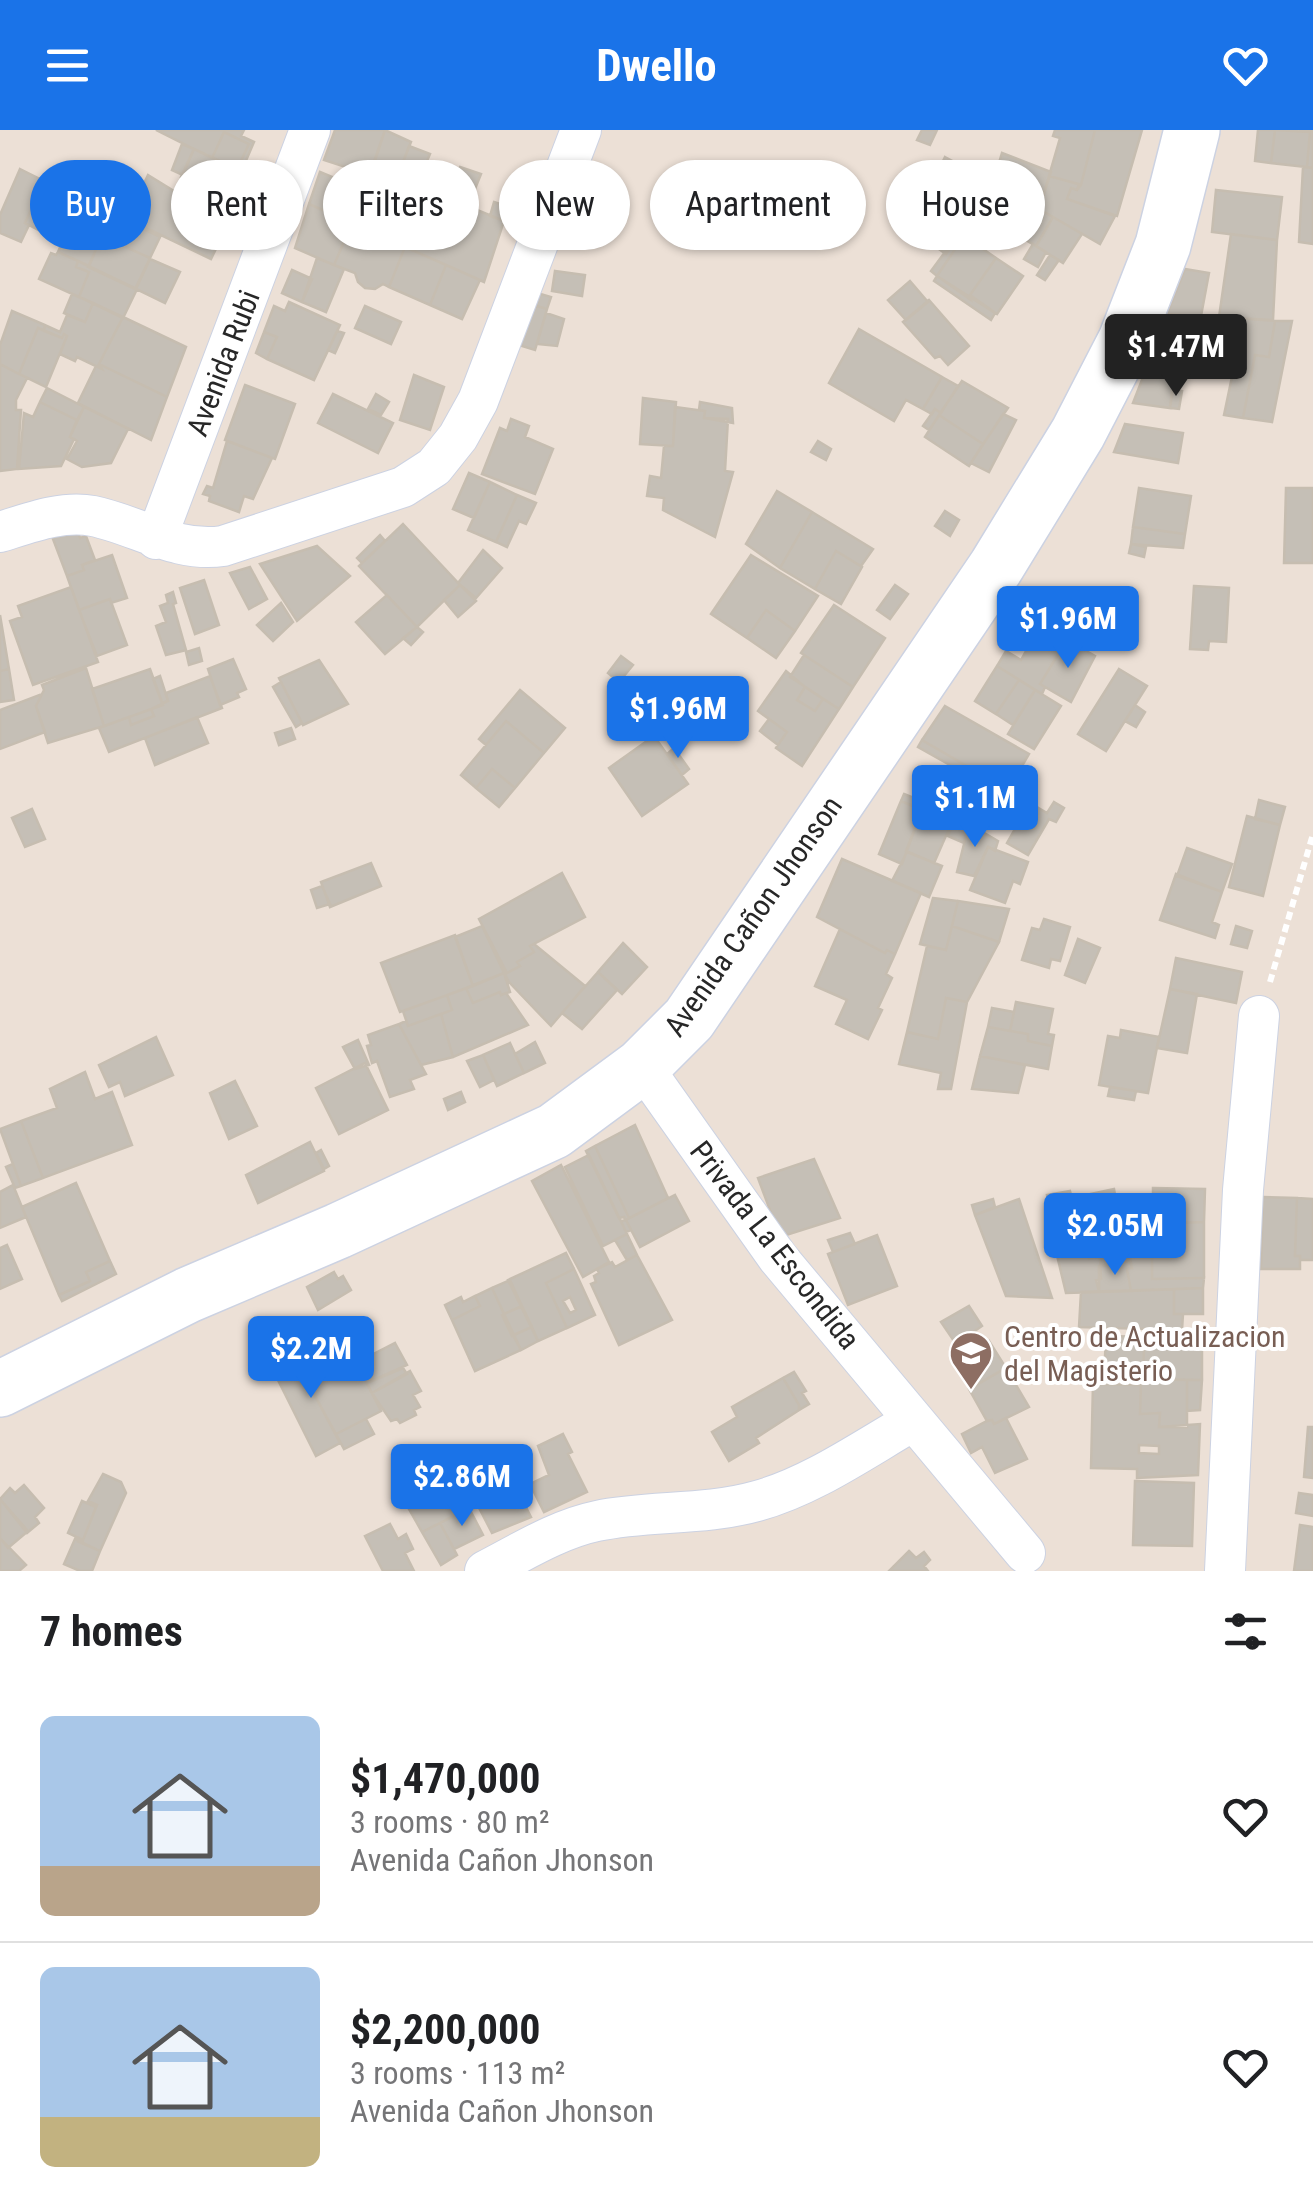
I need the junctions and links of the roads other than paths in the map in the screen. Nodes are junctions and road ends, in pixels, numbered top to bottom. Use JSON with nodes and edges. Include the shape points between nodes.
{"nodes":[{"id":1,"x":310,"y":130,"type":"edge"},
{"id":2,"x":581,"y":130,"type":"edge"},
{"id":3,"x":1192,"y":130,"type":"edge"},
{"id":4,"x":0,"y":532,"type":"edge"},
{"id":5,"x":156,"y":539,"type":"junction"},
{"id":6,"x":1260,"y":1016,"type":"road end"},
{"id":7,"x":642,"y":1066,"type":"junction"},
{"id":8,"x":0,"y":1389,"type":"edge"},
{"id":9,"x":914,"y":1421,"type":"junction"},
{"id":10,"x":1025,"y":1553,"type":"dead end"},
{"id":11,"x":485,"y":1571,"type":"edge"},
{"id":12,"x":1225,"y":1571,"type":"edge"}],
"edges":[{"from":1,"to":5,"type":"street","name":"Avenida Rubi"},
{"from":2,"to":5,"type":"street","via":[[478,402],[434,467],[403,487],[223,546]]},
{"from":3,"to":7,"type":"main road","name":"Avenida Cañon Jhonson","via":[[1164,245],[1078,433],[996,567],[689,1019]]},
{"from":4,"to":5,"type":"street","via":[[36,520],[90,515]]},
{"from":6,"to":12,"type":"street","via":[[1242,1210]]},
{"from":7,"to":8,"type":"main road","name":"Avenida Cañon Jhonson","via":[[554,1131],[188,1295]]},
{"from":7,"to":9,"type":"street","name":"Privada La Escondida","via":[[778,1258]]},
{"from":9,"to":10,"type":"street","name":"Privada La Escondida"},
{"from":9,"to":11,"type":"street","via":[[760,1500],[596,1521]]}]}
